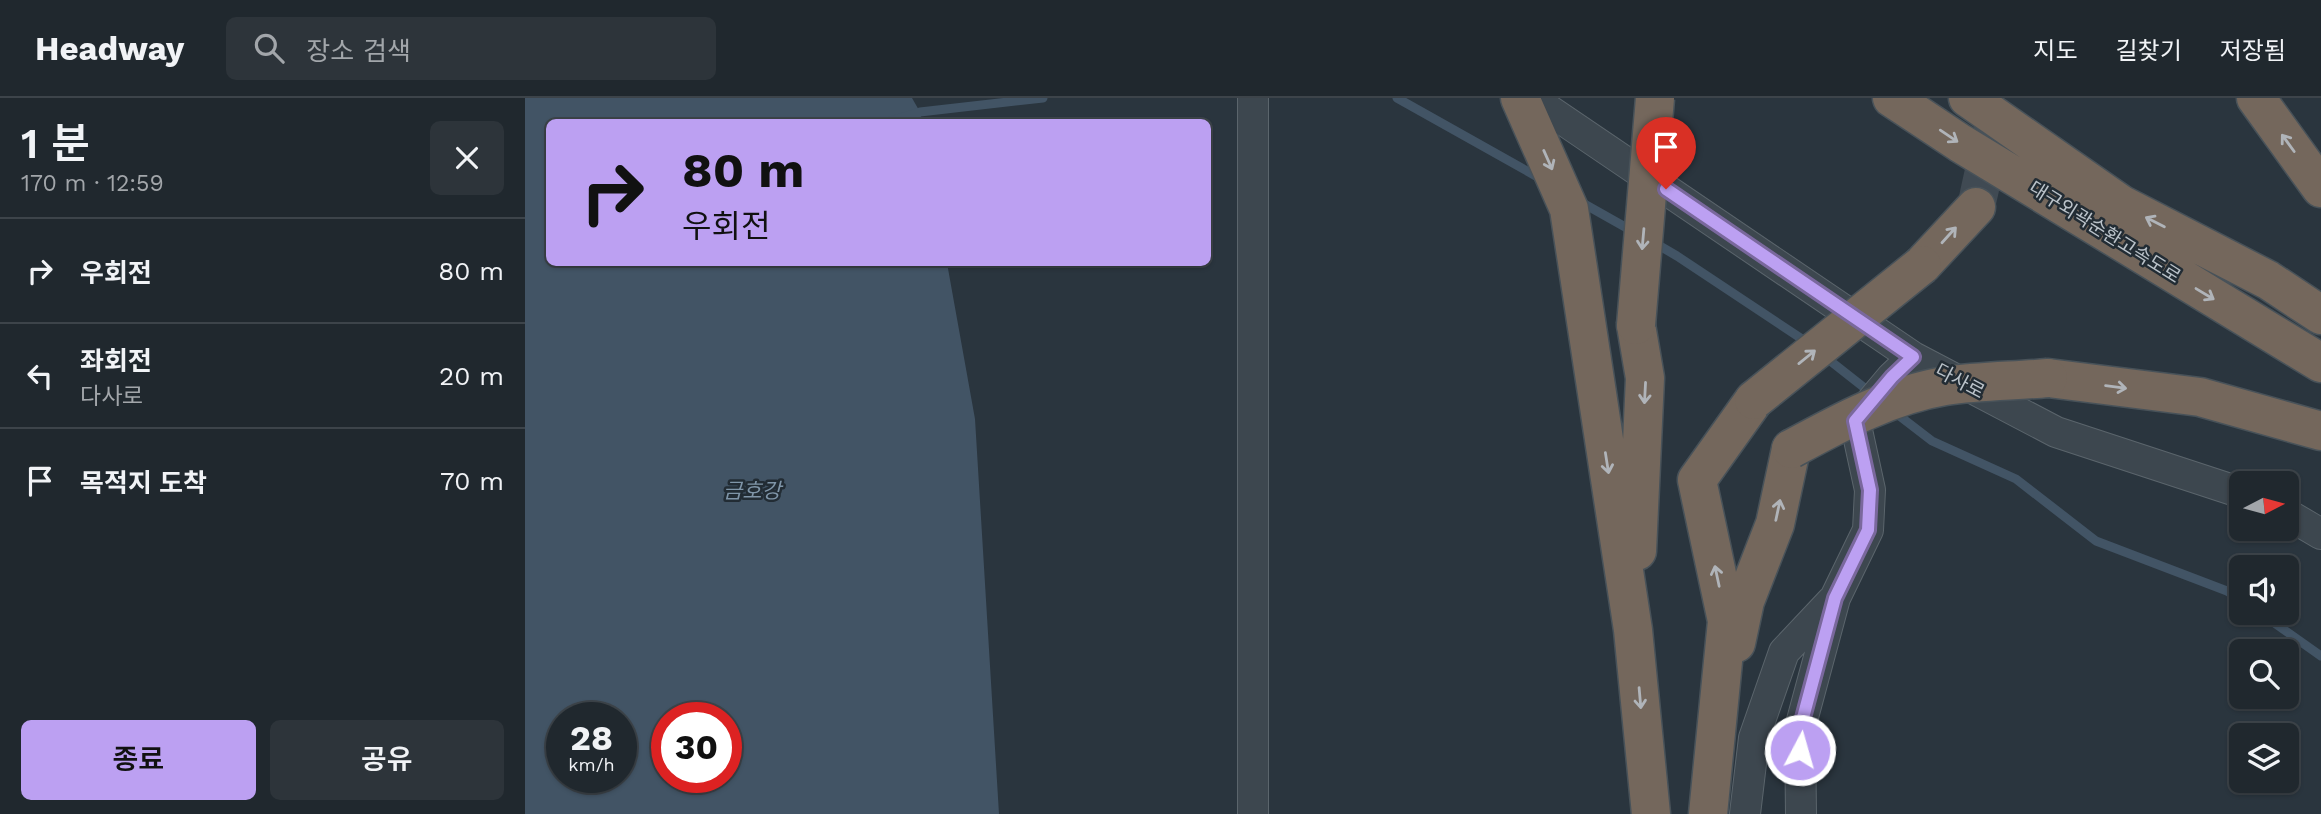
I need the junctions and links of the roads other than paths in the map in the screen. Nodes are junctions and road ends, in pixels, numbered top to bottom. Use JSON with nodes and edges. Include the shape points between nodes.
{"nodes":[{"id":1,"x":1253,"y":98,"type":"edge"},
{"id":2,"x":1520,"y":98,"type":"edge"},
{"id":3,"x":1531,"y":98,"type":"edge"},
{"id":4,"x":1655,"y":98,"type":"edge"},
{"id":5,"x":1892,"y":98,"type":"edge"},
{"id":6,"x":1968,"y":98,"type":"edge"},
{"id":7,"x":2256,"y":98,"type":"edge"},
{"id":8,"x":2321,"y":188,"type":"edge"},
{"id":9,"x":1976,"y":207,"type":"tunnel mouth"},
{"id":10,"x":2321,"y":315,"type":"edge"},
{"id":11,"x":1913,"y":357,"type":"junction"},
{"id":12,"x":2321,"y":363,"type":"edge"},
{"id":13,"x":2321,"y":431,"type":"edge"},
{"id":14,"x":2229,"y":489,"type":"edge"},
{"id":15,"x":2299,"y":521,"type":"edge"},
{"id":16,"x":2321,"y":534,"type":"edge"},
{"id":17,"x":1835,"y":598,"type":"junction"},
{"id":18,"x":1633,"y":631,"type":"junction"},
{"id":19,"x":1253,"y":814,"type":"edge"},
{"id":20,"x":1650,"y":814,"type":"edge"},
{"id":21,"x":1709,"y":814,"type":"edge"},
{"id":22,"x":1745,"y":814,"type":"edge"},
{"id":23,"x":1801,"y":814,"type":"edge"}],
"edges":[{"from":1,"to":19,"type":"street"},
{"from":2,"to":18,"type":"highway","one_way":true,"via":[[1569,209]]},
{"from":3,"to":11,"type":"street","name":"다사로"},
{"from":4,"to":18,"type":"highway","one_way":true,"bridge":true,"via":[[1636,325],[1645,378]]},
{"from":5,"to":12,"type":"highway","name":"대구외곽순환고속도로","one_way":true},
{"from":10,"to":6,"type":"highway","name":"대구외곽순환고속도로","one_way":true,"via":[[2268,280],[2122,205]]},
{"from":8,"to":7,"type":"highway","one_way":true},
{"from":21,"to":9,"type":"highway","one_way":true,"bridge":true,"via":[[1727,621],[1697,480],[1754,400],[1922,265]]},
{"from":11,"to":14,"type":"street","name":"다사로","via":[[2056,432]]},
{"from":11,"to":17,"type":"street","bridge":true,"via":[[1855,421],[1870,490],[1868,530]]},
{"from":21,"to":13,"type":"highway","one_way":true,"bridge":true,"via":[[1745,601],[1775,524],[1791,449],[1847,419],[1904,397],[1945,386],[2048,378],[2200,397]]},
{"from":15,"to":16,"type":"street"},
{"from":17,"to":22,"type":"street","via":[[1784,652],[1754,738]]},
{"from":17,"to":23,"type":"street","via":[[1800,729]]},
{"from":18,"to":20,"type":"highway","one_way":true}]}
